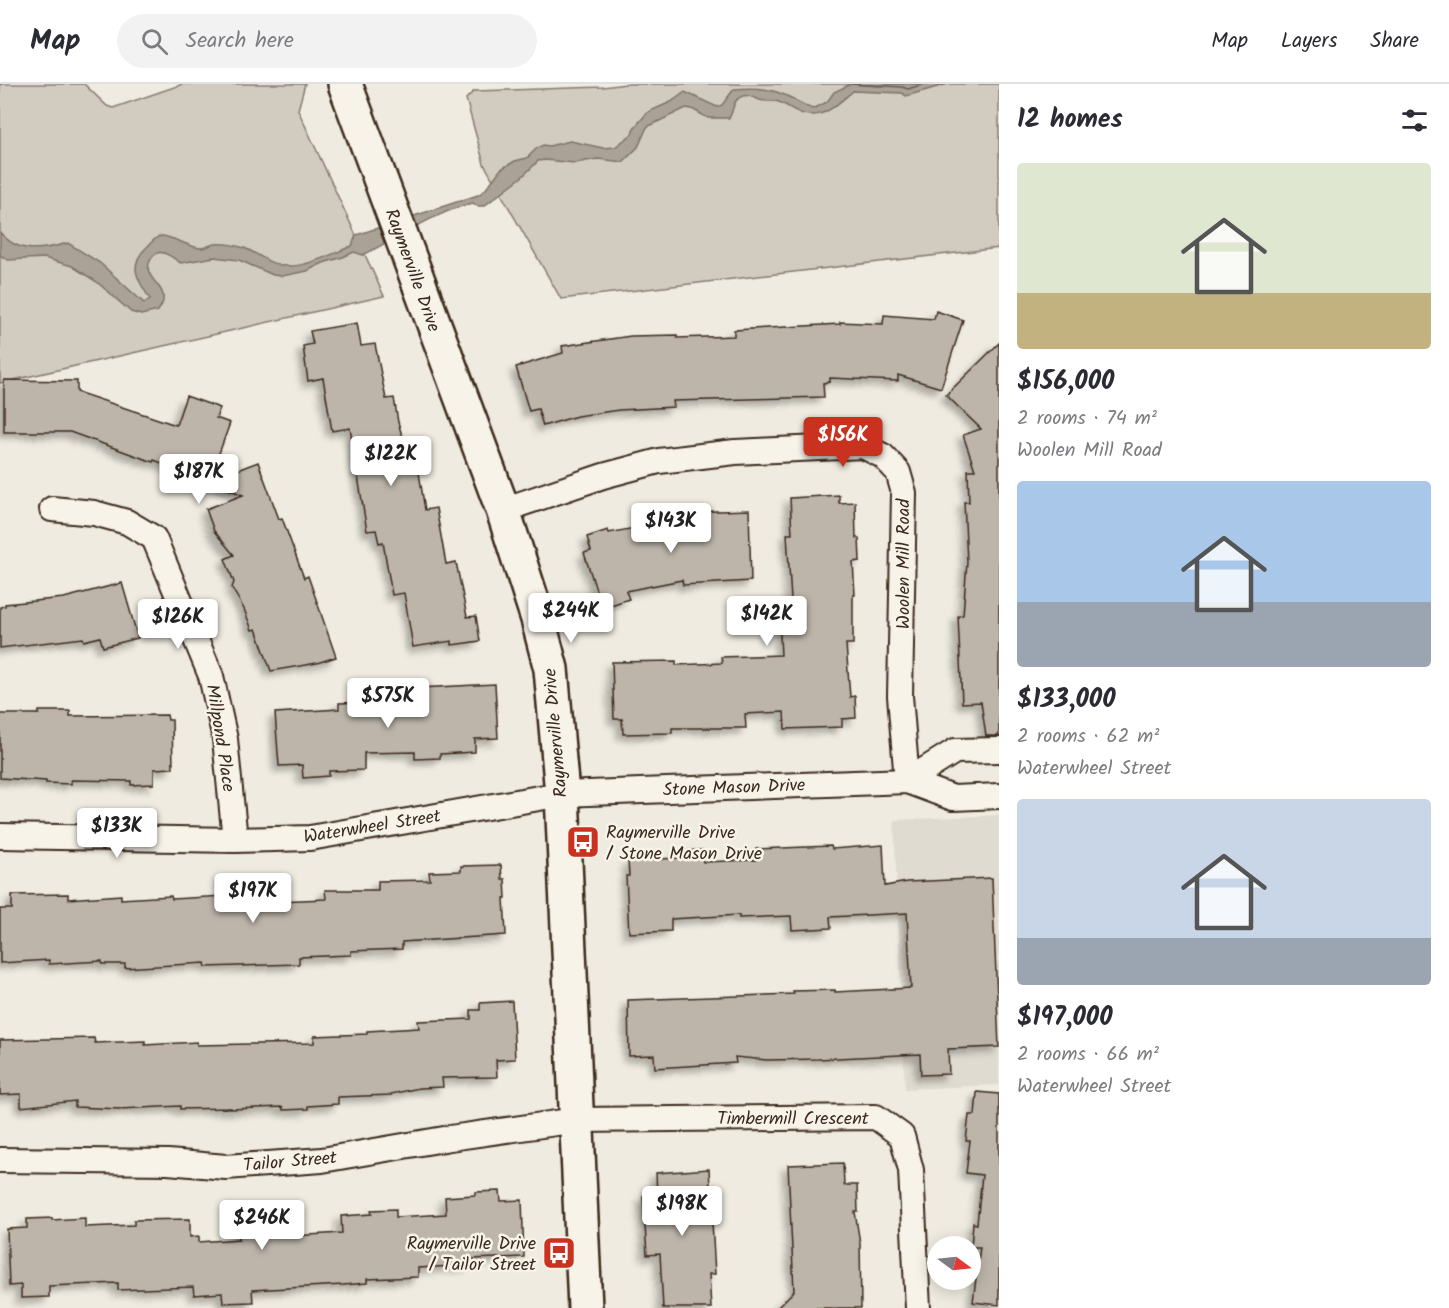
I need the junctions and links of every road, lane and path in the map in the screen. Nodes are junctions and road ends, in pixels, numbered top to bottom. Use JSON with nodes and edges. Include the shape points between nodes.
{"nodes":[{"id":1,"x":345,"y":84,"type":"edge"},
{"id":2,"x":52,"y":509,"type":"dead end"},
{"id":3,"x":503,"y":510,"type":"junction"},
{"id":4,"x":999,"y":750,"type":"edge"},
{"id":5,"x":907,"y":781,"type":"junction"},
{"id":6,"x":562,"y":794,"type":"junction"},
{"id":7,"x":999,"y":796,"type":"edge"},
{"id":8,"x":0,"y":836,"type":"edge"},
{"id":9,"x":235,"y":840,"type":"junction"},
{"id":10,"x":577,"y":1120,"type":"junction"},
{"id":11,"x":0,"y":1160,"type":"edge"},
{"id":12,"x":585,"y":1308,"type":"edge"},
{"id":13,"x":918,"y":1308,"type":"edge"}],
"edges":[{"from":1,"to":3,"type":"street","name":"Raymerville Drive"},
{"from":2,"to":9,"type":"street","name":"Millpond Place","via":[[127,522],[154,538],[212,676],[225,739]]},
{"from":3,"to":5,"type":"street","name":"Woolen Mill Road","via":[[658,461],[735,452],[863,446],[884,456],[898,472],[904,493],[900,696]]},
{"from":3,"to":6,"type":"street","name":"Raymerville Drive","via":[[551,669]]},
{"from":4,"to":5,"type":"street","name":"Stone Mason Drive","via":[[955,751]]},
{"from":5,"to":6,"type":"street","name":"Stone Mason Drive"},
{"from":5,"to":7,"type":"street","name":"Stone Mason Drive","via":[[953,798]]},
{"from":6,"to":9,"type":"street","name":"Waterwheel Street","via":[[310,838]]},
{"from":6,"to":10,"type":"street","name":"Raymerville Drive"},
{"from":8,"to":9,"type":"street","name":"Waterwheel Street"},
{"from":10,"to":11,"type":"street","name":"Tailor Street","via":[[322,1160],[270,1164],[226,1167],[168,1162]]},
{"from":10,"to":12,"type":"street","name":"Raymerville Drive"},
{"from":10,"to":13,"type":"street","name":"Timbermill Crescent","via":[[876,1117],[902,1136],[911,1170]]}]}
